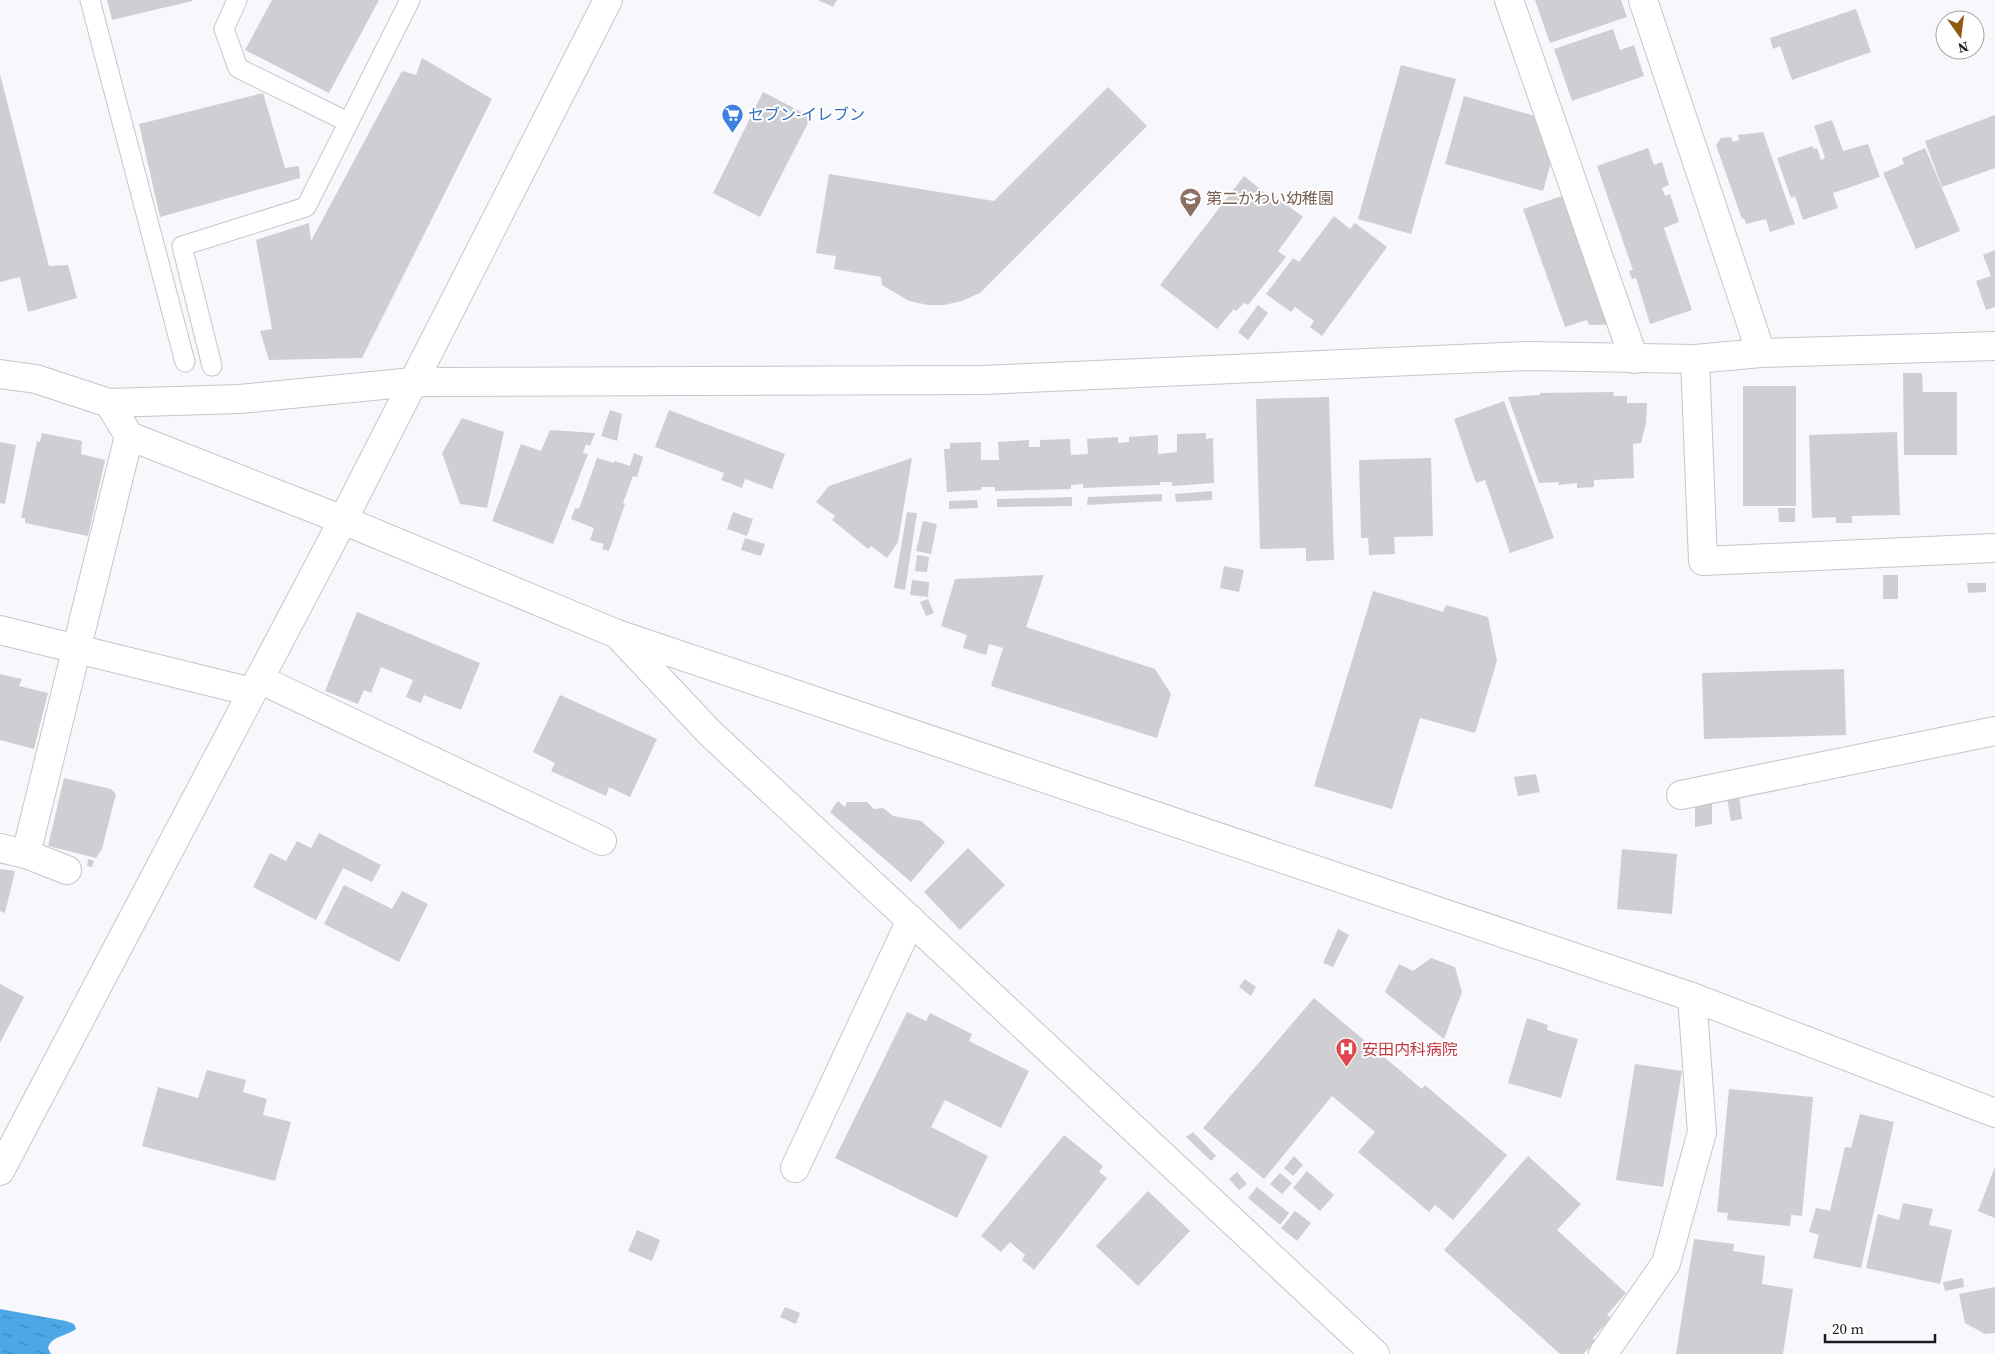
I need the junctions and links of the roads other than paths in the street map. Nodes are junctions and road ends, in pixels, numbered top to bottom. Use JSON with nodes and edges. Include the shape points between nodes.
{"nodes":[{"id":1,"x":90,"y":0,"type":"edge"},
{"id":2,"x":237,"y":0,"type":"edge"},
{"id":3,"x":410,"y":0,"type":"edge"},
{"id":4,"x":608,"y":0,"type":"edge"},
{"id":5,"x":1509,"y":0,"type":"edge"},
{"id":6,"x":1643,"y":0,"type":"edge"},
{"id":7,"x":348,"y":122,"type":"junction"},
{"id":8,"x":1995,"y":346,"type":"edge"},
{"id":9,"x":1761,"y":352,"type":"junction"},
{"id":10,"x":1634,"y":359,"type":"junction"},
{"id":11,"x":1695,"y":359,"type":"junction"},
{"id":12,"x":185,"y":362,"type":"dead end"},
{"id":13,"x":212,"y":366,"type":"dead end"},
{"id":14,"x":0,"y":374,"type":"edge"},
{"id":15,"x":413,"y":382,"type":"junction"},
{"id":16,"x":109,"y":403,"type":"junction"},
{"id":17,"x":129,"y":436,"type":"junction"},
{"id":18,"x":343,"y":520,"type":"junction"},
{"id":19,"x":1995,"y":548,"type":"edge"},
{"id":20,"x":0,"y":630,"type":"edge"},
{"id":21,"x":617,"y":634,"type":"junction"},
{"id":22,"x":76,"y":650,"type":"junction"},
{"id":23,"x":256,"y":686,"type":"junction"},
{"id":24,"x":1995,"y":731,"type":"edge"},
{"id":25,"x":1681,"y":795,"type":"dead end"},
{"id":26,"x":602,"y":841,"type":"dead end"},
{"id":27,"x":13,"y":851,"type":"edge"},
{"id":28,"x":67,"y":870,"type":"dead end"},
{"id":29,"x":911,"y":920,"type":"junction"},
{"id":30,"x":1692,"y":997,"type":"junction"},
{"id":31,"x":1995,"y":1113,"type":"edge"},
{"id":32,"x":795,"y":1168,"type":"dead end"},
{"id":33,"x":0,"y":1171,"type":"edge"},
{"id":34,"x":1376,"y":1354,"type":"edge"},
{"id":35,"x":1603,"y":1354,"type":"edge"}],
"edges":[{"from":1,"to":12,"type":"lane"},
{"from":2,"to":7,"type":"lane","via":[[224,28],[238,68]]},
{"from":3,"to":7,"type":"lane"},
{"from":4,"to":15,"type":"street"},
{"from":5,"to":10,"type":"street"},
{"from":6,"to":9,"type":"street"},
{"from":7,"to":13,"type":"lane","via":[[306,207],[182,246]]},
{"from":8,"to":9,"type":"street"},
{"from":9,"to":11,"type":"street"},
{"from":10,"to":11,"type":"street"},
{"from":10,"to":15,"type":"street","via":[[1528,356],[982,380]]},
{"from":11,"to":19,"type":"street","via":[[1703,561]]},
{"from":14,"to":16,"type":"street","via":[[36,379]]},
{"from":15,"to":16,"type":"street","via":[[240,399]]},
{"from":15,"to":18,"type":"street"},
{"from":16,"to":17,"type":"street"},
{"from":17,"to":18,"type":"street"},
{"from":17,"to":22,"type":"street"},
{"from":18,"to":21,"type":"street"},
{"from":18,"to":23,"type":"street"},
{"from":20,"to":22,"type":"street"},
{"from":21,"to":29,"type":"street","via":[[709,732]]},
{"from":21,"to":30,"type":"street"},
{"from":22,"to":23,"type":"street"},
{"from":22,"to":27,"type":"street"},
{"from":23,"to":26,"type":"street"},
{"from":23,"to":33,"type":"street"},
{"from":24,"to":25,"type":"street"},
{"from":27,"to":28,"type":"street"},
{"from":29,"to":32,"type":"street"},
{"from":29,"to":34,"type":"street"},
{"from":30,"to":31,"type":"street"},
{"from":30,"to":35,"type":"street","via":[[1702,1132],[1666,1263]]}]}
